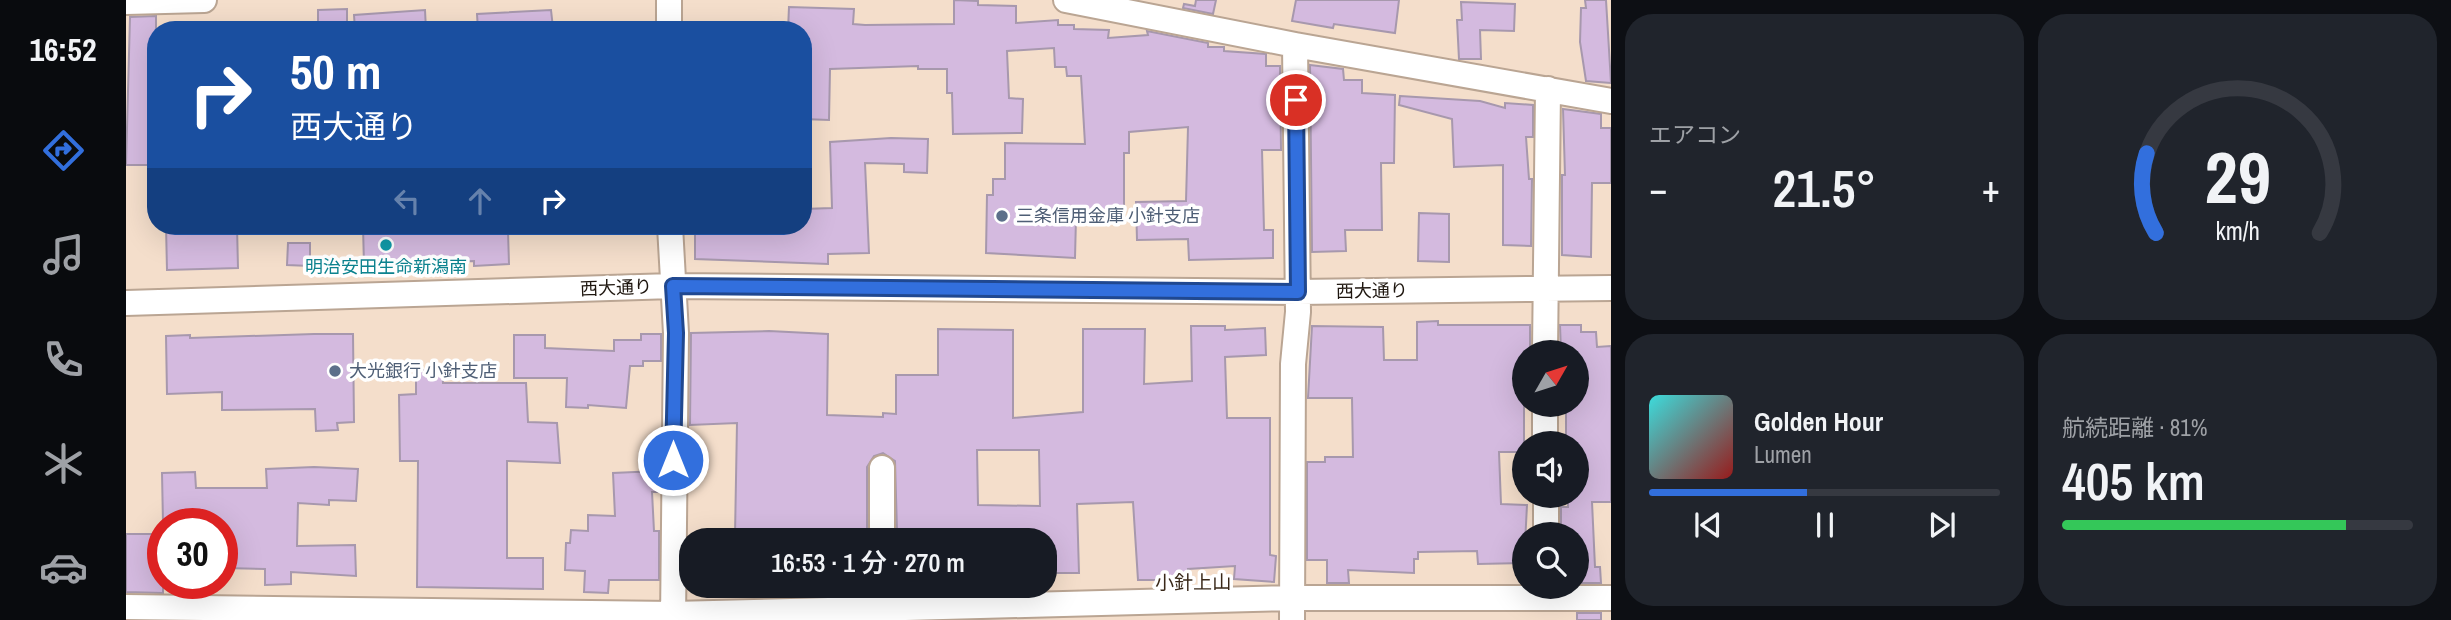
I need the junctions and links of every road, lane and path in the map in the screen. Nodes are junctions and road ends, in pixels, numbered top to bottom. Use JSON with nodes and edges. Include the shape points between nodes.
{"nodes":[{"id":1,"x":204,"y":0,"type":"edge"},
{"id":2,"x":669,"y":0,"type":"edge"},
{"id":3,"x":1066,"y":0,"type":"edge"},
{"id":4,"x":126,"y":2,"type":"edge"},
{"id":5,"x":1140,"y":6,"type":"edge"},
{"id":6,"x":669,"y":21,"type":"edge"},
{"id":7,"x":1295,"y":45,"type":"junction"},
{"id":8,"x":1548,"y":89,"type":"junction"},
{"id":9,"x":1611,"y":101,"type":"edge"},
{"id":10,"x":670,"y":235,"type":"edge"},
{"id":11,"x":673,"y":286,"type":"junction"},
{"id":12,"x":1611,"y":288,"type":"edge"},
{"id":13,"x":1545,"y":290,"type":"junction"},
{"id":14,"x":1298,"y":292,"type":"junction"},
{"id":15,"x":126,"y":303,"type":"edge"},
{"id":16,"x":1545,"y":340,"type":"edge"},
{"id":17,"x":882,"y":468,"type":"dead end"},
{"id":18,"x":882,"y":528,"type":"edge"},
{"id":19,"x":1611,"y":598,"type":"edge"},
{"id":20,"x":1546,"y":601,"type":"edge"},
{"id":21,"x":882,"y":605,"type":"edge"},
{"id":22,"x":126,"y":607,"type":"edge"},
{"id":23,"x":1292,"y":609,"type":"edge"},
{"id":24,"x":673,"y":617,"type":"edge"}],
"edges":[{"from":1,"to":4,"type":"street"},
{"from":2,"to":6,"type":"street"},
{"from":3,"to":5,"type":"street"},
{"from":5,"to":7,"type":"street"},
{"from":7,"to":8,"type":"street"},
{"from":7,"to":14,"type":"street"},
{"from":8,"to":9,"type":"street"},
{"from":8,"to":13,"type":"street"},
{"from":10,"to":11,"type":"street"},
{"from":11,"to":14,"type":"street","name":"西大通り"},
{"from":11,"to":15,"type":"street","name":"西大通り"},
{"from":11,"to":24,"type":"street"},
{"from":12,"to":13,"type":"street","name":"西大通り"},
{"from":13,"to":14,"type":"street","name":"西大通り"},
{"from":13,"to":16,"type":"street"},
{"from":14,"to":23,"type":"street","via":[[1293,364]]},
{"from":17,"to":18,"type":"street"},
{"from":19,"to":20,"type":"street"},
{"from":20,"to":23,"type":"street"},
{"from":21,"to":23,"type":"street"},
{"from":21,"to":24,"type":"street"},
{"from":22,"to":24,"type":"street"}]}
